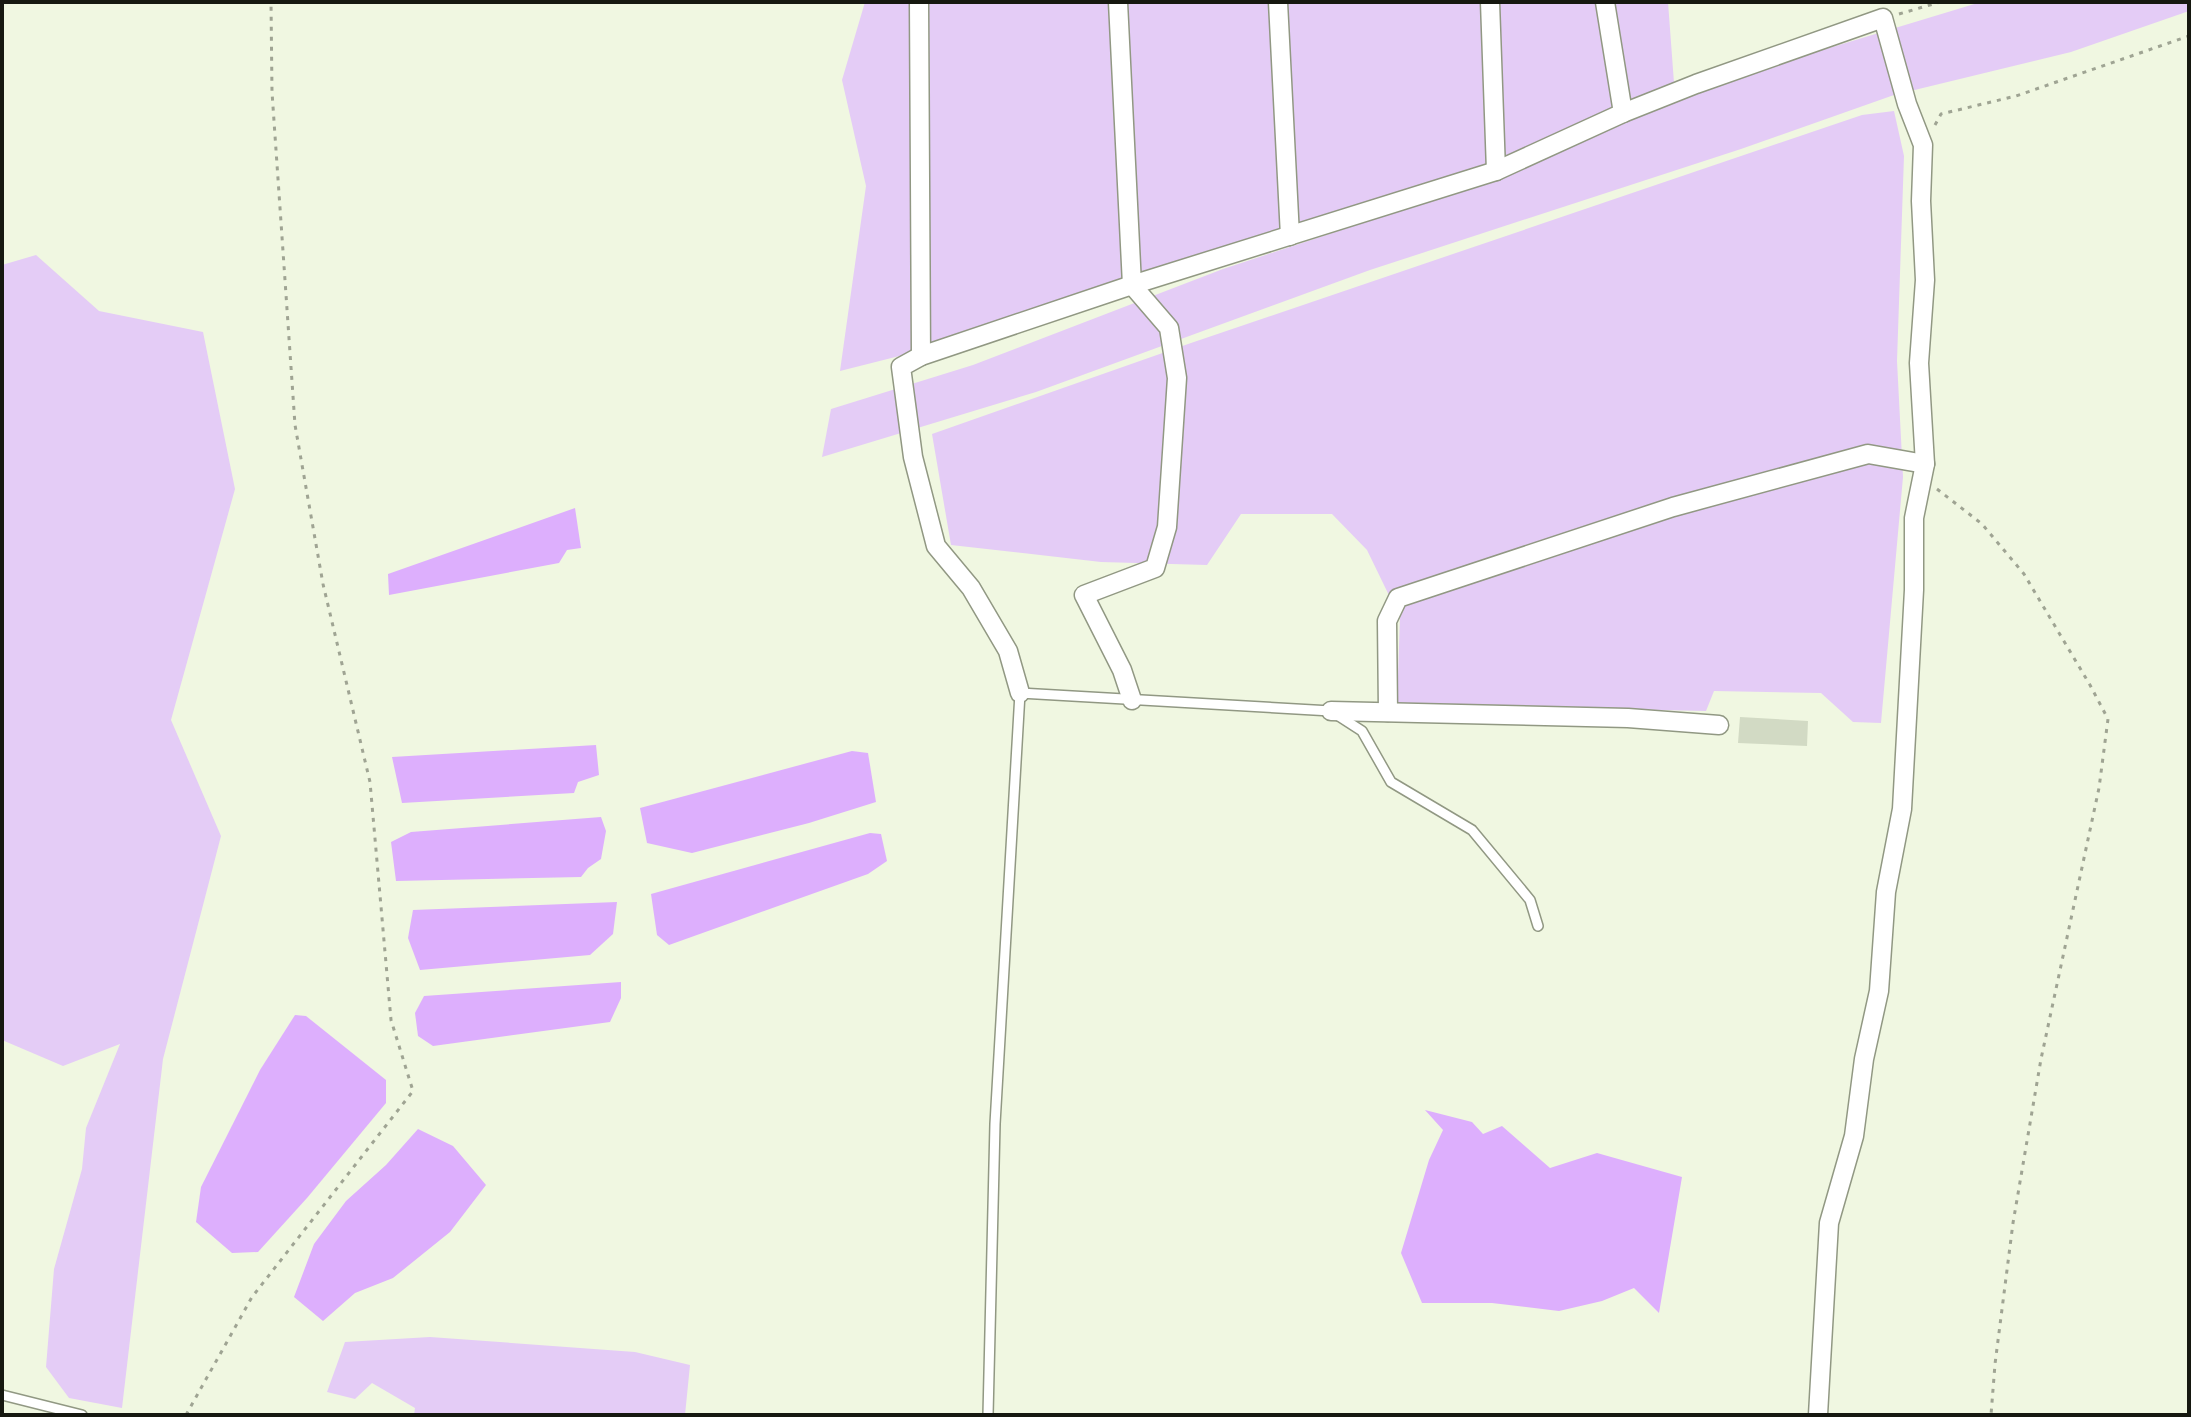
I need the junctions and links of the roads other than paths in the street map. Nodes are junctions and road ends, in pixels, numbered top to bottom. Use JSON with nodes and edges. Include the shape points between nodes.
{"nodes":[{"id":1,"x":919,"y":2,"type":"edge"},
{"id":2,"x":1118,"y":2,"type":"edge"},
{"id":3,"x":1278,"y":2,"type":"edge"},
{"id":4,"x":1490,"y":2,"type":"edge"},
{"id":5,"x":1605,"y":2,"type":"edge"},
{"id":6,"x":1623,"y":113,"type":"junction"},
{"id":7,"x":1496,"y":171,"type":"junction"},
{"id":8,"x":1290,"y":236,"type":"junction"},
{"id":9,"x":1132,"y":285,"type":"junction"},
{"id":10,"x":921,"y":356,"type":"junction"},
{"id":11,"x":1925,"y":464,"type":"junction"},
{"id":12,"x":1020,"y":693,"type":"junction"},
{"id":13,"x":1132,"y":700,"type":"junction"},
{"id":14,"x":1331,"y":711,"type":"junction"},
{"id":15,"x":1388,"y":712,"type":"junction"},
{"id":16,"x":1719,"y":725,"type":"dead end"},
{"id":17,"x":1538,"y":926,"type":"dead end"},
{"id":18,"x":2,"y":1395,"type":"edge"},
{"id":19,"x":82,"y":1415,"type":"edge"},
{"id":20,"x":988,"y":1415,"type":"edge"},
{"id":21,"x":1818,"y":1415,"type":"edge"}],
"edges":[{"from":1,"to":10,"type":"street"},
{"from":2,"to":9,"type":"street"},
{"from":3,"to":8,"type":"street"},
{"from":4,"to":7,"type":"street"},
{"from":5,"to":6,"type":"street"},
{"from":6,"to":7,"type":"street"},
{"from":6,"to":11,"type":"street","via":[[1883,18],[1923,145],[1925,280],[1919,363]]},
{"from":7,"to":8,"type":"street"},
{"from":8,"to":9,"type":"street"},
{"from":9,"to":10,"type":"street"},
{"from":9,"to":13,"type":"street","via":[[1169,328],[1177,378],[1167,527],[1155,568],[1084,595]]},
{"from":10,"to":12,"type":"street","via":[[901,367],[913,457],[936,546],[971,588],[1008,651]]},
{"from":11,"to":15,"type":"street","via":[[1868,454],[1673,507],[1398,598],[1387,621]]},
{"from":11,"to":21,"type":"street","via":[[1914,518],[1902,809],[1854,1136],[1829,1223]]},
{"from":12,"to":13,"type":"lane"},
{"from":12,"to":20,"type":"lane","via":[[995,1124]]},
{"from":13,"to":14,"type":"lane"},
{"from":14,"to":15,"type":"street"},
{"from":14,"to":17,"type":"lane","via":[[1362,731],[1391,782],[1472,830],[1530,900]]},
{"from":15,"to":16,"type":"street"},
{"from":18,"to":19,"type":"lane"}]}
